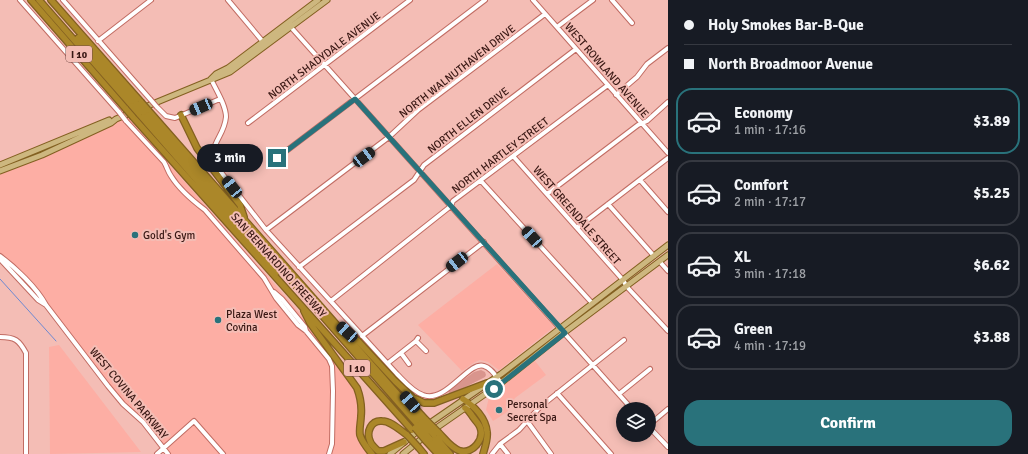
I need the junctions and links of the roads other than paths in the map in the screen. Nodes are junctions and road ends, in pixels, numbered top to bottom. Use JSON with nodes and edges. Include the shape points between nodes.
{"nodes":[{"id":1,"x":20,"y":0,"type":"edge"},
{"id":2,"x":31,"y":0,"type":"edge"},
{"id":3,"x":39,"y":0,"type":"edge"},
{"id":4,"x":44,"y":0,"type":"edge"},
{"id":5,"x":51,"y":0,"type":"edge"},
{"id":6,"x":151,"y":0,"type":"edge"},
{"id":7,"x":318,"y":0,"type":"edge"},
{"id":8,"x":327,"y":0,"type":"edge"},
{"id":9,"x":410,"y":0,"type":"edge"},
{"id":10,"x":485,"y":0,"type":"edge"},
{"id":11,"x":533,"y":0,"type":"edge"},
{"id":12,"x":593,"y":0,"type":"edge"},
{"id":13,"x":612,"y":0,"type":"edge"},
{"id":14,"x":65,"y":1,"type":"edge"},
{"id":15,"x":230,"y":1,"type":"edge"},
{"id":16,"x":545,"y":14,"type":"junction"},
{"id":17,"x":632,"y":23,"type":"dead end"},
{"id":18,"x":289,"y":25,"type":"junction"},
{"id":19,"x":557,"y":27,"type":"junction"},
{"id":20,"x":98,"y":41,"type":"junction"},
{"id":21,"x":264,"y":44,"type":"junction"},
{"id":22,"x":668,"y":48,"type":"edge"},
{"id":23,"x":576,"y":49,"type":"junction"},
{"id":24,"x":325,"y":65,"type":"junction"},
{"id":25,"x":211,"y":79,"type":"junction"},
{"id":26,"x":608,"y":86,"type":"junction"},
{"id":27,"x":616,"y":95,"type":"junction"},
{"id":28,"x":220,"y":99,"type":"junction"},
{"id":29,"x":355,"y":99,"type":"junction"},
{"id":30,"x":668,"y":102,"type":"edge"},
{"id":31,"x":134,"y":105,"type":"junction"},
{"id":32,"x":140,"y":113,"type":"junction"},
{"id":33,"x":181,"y":115,"type":"junction"},
{"id":34,"x":116,"y":119,"type":"junction"},
{"id":35,"x":248,"y":123,"type":"dead end"},
{"id":36,"x":642,"y":123,"type":"junction"},
{"id":37,"x":389,"y":137,"type":"junction"},
{"id":38,"x":668,"y":153,"type":"edge"},
{"id":39,"x":513,"y":156,"type":"junction"},
{"id":40,"x":277,"y":158,"type":"dead end"},
{"id":41,"x":668,"y":158,"type":"edge"},
{"id":42,"x":0,"y":165,"type":"edge"},
{"id":43,"x":0,"y":171,"type":"edge"},
{"id":44,"x":421,"y":172,"type":"junction"},
{"id":45,"x":640,"y":180,"type":"junction"},
{"id":46,"x":481,"y":181,"type":"junction"},
{"id":47,"x":547,"y":194,"type":"junction"},
{"id":48,"x":608,"y":204,"type":"junction"},
{"id":49,"x":451,"y":206,"type":"junction"},
{"id":50,"x":668,"y":212,"type":"edge"},
{"id":51,"x":247,"y":223,"type":"junction"},
{"id":52,"x":577,"y":228,"type":"junction"},
{"id":53,"x":266,"y":230,"type":"junction"},
{"id":54,"x":484,"y":242,"type":"junction"},
{"id":55,"x":668,"y":245,"type":"edge"},
{"id":56,"x":668,"y":255,"type":"edge"},
{"id":57,"x":654,"y":256,"type":"junction"},
{"id":58,"x":0,"y":258,"type":"edge"},
{"id":59,"x":660,"y":262,"type":"junction"},
{"id":60,"x":299,"y":267,"type":"junction"},
{"id":61,"x":10,"y":271,"type":"junction"},
{"id":62,"x":668,"y":271,"type":"edge"},
{"id":63,"x":623,"y":280,"type":"junction"},
{"id":64,"x":627,"y":286,"type":"junction"},
{"id":65,"x":35,"y":289,"type":"junction"},
{"id":66,"x":331,"y":302,"type":"junction"},
{"id":67,"x":592,"y":303,"type":"junction"},
{"id":68,"x":46,"y":305,"type":"junction"},
{"id":69,"x":302,"y":305,"type":"junction"},
{"id":70,"x":326,"y":312,"type":"junction"},
{"id":71,"x":561,"y":328,"type":"junction"},
{"id":72,"x":668,"y":331,"type":"edge"},
{"id":73,"x":565,"y":333,"type":"junction"},
{"id":74,"x":362,"y":336,"type":"junction"},
{"id":75,"x":0,"y":337,"type":"edge"},
{"id":76,"x":624,"y":340,"type":"dead end"},
{"id":77,"x":426,"y":351,"type":"dead end"},
{"id":78,"x":401,"y":354,"type":"junction"},
{"id":79,"x":388,"y":364,"type":"junction"},
{"id":80,"x":409,"y":364,"type":"dead end"},
{"id":81,"x":593,"y":365,"type":"junction"},
{"id":82,"x":650,"y":369,"type":"dead end"},
{"id":83,"x":497,"y":377,"type":"junction"},
{"id":84,"x":487,"y":383,"type":"junction"},
{"id":85,"x":501,"y":384,"type":"junction"},
{"id":86,"x":557,"y":393,"type":"junction"},
{"id":87,"x":618,"y":394,"type":"junction"},
{"id":88,"x":463,"y":399,"type":"junction"},
{"id":89,"x":625,"y":402,"type":"edge"},
{"id":90,"x":471,"y":404,"type":"junction"},
{"id":91,"x":464,"y":408,"type":"junction"},
{"id":92,"x":668,"y":409,"type":"edge"},
{"id":93,"x":656,"y":420,"type":"edge"},
{"id":94,"x":528,"y":421,"type":"junction"},
{"id":95,"x":419,"y":426,"type":"junction"},
{"id":96,"x":656,"y":434,"type":"edge"},
{"id":97,"x":429,"y":438,"type":"junction"},
{"id":98,"x":404,"y":442,"type":"junction"},
{"id":99,"x":500,"y":444,"type":"junction"},
{"id":100,"x":668,"y":447,"type":"edge"},
{"id":101,"x":164,"y":448,"type":"junction"},
{"id":102,"x":26,"y":454,"type":"edge"},
{"id":103,"x":157,"y":454,"type":"edge"},
{"id":104,"x":168,"y":454,"type":"edge"},
{"id":105,"x":223,"y":454,"type":"edge"},
{"id":106,"x":329,"y":454,"type":"edge"},
{"id":107,"x":372,"y":454,"type":"edge"},
{"id":108,"x":390,"y":454,"type":"edge"},
{"id":109,"x":403,"y":454,"type":"edge"},
{"id":110,"x":424,"y":454,"type":"edge"},
{"id":111,"x":433,"y":454,"type":"edge"},
{"id":112,"x":438,"y":454,"type":"edge"},
{"id":113,"x":444,"y":454,"type":"edge"},
{"id":114,"x":450,"y":454,"type":"edge"},
{"id":115,"x":483,"y":454,"type":"edge"},
{"id":116,"x":492,"y":454,"type":"edge"},
{"id":117,"x":508,"y":454,"type":"edge"},
{"id":118,"x":551,"y":454,"type":"edge"},
{"id":119,"x":611,"y":454,"type":"edge"}],
"edges":[{"from":1,"to":106,"type":"street","bridge":true,"via":[[164,162],[170,176],[205,210],[264,278],[329,359],[332,366],[333,409],[332,444]]},
{"from":2,"to":31,"type":"highway","name":"SAN BERNARDINO FREEWAY","number":"I 10"},
{"from":3,"to":31,"type":"highway"},
{"from":4,"to":31,"type":"highway"},
{"from":5,"to":31,"type":"highway","name":"SAN BERNARDINO FREEWAY","number":"I 10"},
{"from":6,"to":20,"type":"street"},
{"from":7,"to":18,"type":"main road"},
{"from":8,"to":18,"type":"main road"},
{"from":9,"to":24,"type":"street","name":"NORTH SHADYDALE AVENUE"},
{"from":10,"to":29,"type":"street"},
{"from":11,"to":16,"type":"street","name":"WEST ROWLAND AVENUE"},
{"from":12,"to":19,"type":"street"},
{"from":13,"to":17,"type":"street"},
{"from":14,"to":20,"type":"street"},
{"from":15,"to":21,"type":"street"},
{"from":16,"to":19,"type":"street","name":"WEST ROWLAND AVENUE"},
{"from":16,"to":37,"type":"street","name":"NORTH WALNUTHAVEN DRIVE","via":[[418,110]]},
{"from":18,"to":21,"type":"main road"},
{"from":18,"to":24,"type":"street"},
{"from":19,"to":23,"type":"street","name":"WEST ROWLAND AVENUE"},
{"from":20,"to":33,"type":"street","bridge":true,"via":[[168,117],[175,118]]},
{"from":21,"to":25,"type":"main road","via":[[230,72]]},
{"from":22,"to":27,"type":"street","via":[[647,64],[632,82]]},
{"from":23,"to":26,"type":"street","name":"WEST ROWLAND AVENUE"},
{"from":23,"to":44,"type":"street","name":"NORTH ELLEN DRIVE","via":[[424,165]]},
{"from":24,"to":29,"type":"street"},
{"from":24,"to":35,"type":"street","name":"NORTH SHADYDALE AVENUE"},
{"from":25,"to":28,"type":"street"},
{"from":25,"to":32,"type":"main road"},
{"from":26,"to":27,"type":"street","name":"WEST ROWLAND AVENUE"},
{"from":26,"to":39,"type":"street","name":"NORTH HARTLEY STREET"},
{"from":27,"to":36,"type":"street","name":"WEST ROWLAND AVENUE"},
{"from":28,"to":33,"type":"street"},
{"from":28,"to":53,"type":"street","via":[[226,116],[212,156],[217,167]]},
{"from":29,"to":37,"type":"street"},
{"from":29,"to":40,"type":"street"},
{"from":30,"to":36,"type":"street"},
{"from":31,"to":32,"type":"highway","name":"SAN BERNARDINO FREEWAY","number":"I 10","bridge":true},
{"from":31,"to":32,"type":"highway","name":"SAN BERNARDINO FREEWAY","number":"I 10","bridge":true},
{"from":32,"to":34,"type":"main road"},
{"from":32,"to":51,"type":"highway","name":"SAN BERNARDINO FREEWAY","number":"I 10"},
{"from":32,"to":69,"type":"highway","name":"SAN BERNARDINO FREEWAY","number":"I 10"},
{"from":32,"to":95,"type":"highway"},
{"from":33,"to":51,"type":"highway","via":[[197,148],[240,206]]},
{"from":34,"to":42,"type":"main road"},
{"from":34,"to":43,"type":"main road","via":[[42,155]]},
{"from":36,"to":38,"type":"street","name":"WEST ROWLAND AVENUE"},
{"from":36,"to":47,"type":"street"},
{"from":37,"to":44,"type":"street"},
{"from":37,"to":53,"type":"street","name":"NORTH WALNUTHAVEN DRIVE"},
{"from":39,"to":46,"type":"street","name":"NORTH HARTLEY STREET"},
{"from":39,"to":47,"type":"street","name":"WEST GREENDALE STREET"},
{"from":41,"to":45,"type":"street"},
{"from":44,"to":49,"type":"street"},
{"from":44,"to":60,"type":"street","name":"NORTH ELLEN DRIVE","via":[[414,180]]},
{"from":45,"to":48,"type":"street"},
{"from":45,"to":50,"type":"street"},
{"from":46,"to":49,"type":"street","name":"NORTH HARTLEY STREET","via":[[453,201]]},
{"from":46,"to":67,"type":"street"},
{"from":47,"to":52,"type":"street","name":"WEST GREENDALE STREET"},
{"from":48,"to":52,"type":"street"},
{"from":48,"to":57,"type":"street"},
{"from":49,"to":54,"type":"street"},
{"from":49,"to":66,"type":"street","name":"NORTH HARTLEY STREET"},
{"from":51,"to":70,"type":"highway","name":"SAN BERNARDINO FREEWAY","number":"I 10"},
{"from":52,"to":63,"type":"street","name":"WEST GREENDALE STREET"},
{"from":53,"to":60,"type":"street"},
{"from":54,"to":71,"type":"street"},
{"from":54,"to":74,"type":"street"},
{"from":55,"to":57,"type":"main road"},
{"from":56,"to":59,"type":"main road"},
{"from":57,"to":63,"type":"main road"},
{"from":58,"to":61,"type":"street","name":"WEST COVINA PARKWAY"},
{"from":58,"to":65,"type":"street","name":"WEST COVINA PARKWAY","via":[[8,261]]},
{"from":59,"to":62,"type":"street"},
{"from":59,"to":64,"type":"main road"},
{"from":60,"to":66,"type":"street"},
{"from":61,"to":65,"type":"street","via":[[32,290]]},
{"from":61,"to":68,"type":"street","name":"WEST COVINA PARKWAY"},
{"from":63,"to":64,"type":"street","name":"WEST GREENDALE STREET"},
{"from":63,"to":67,"type":"main road"},
{"from":64,"to":72,"type":"street","name":"WEST GREENDALE STREET"},
{"from":64,"to":73,"type":"main road"},
{"from":65,"to":68,"type":"street","name":"WEST COVINA PARKWAY"},
{"from":66,"to":74,"type":"street"},
{"from":67,"to":71,"type":"main road"},
{"from":68,"to":101,"type":"street","name":"WEST COVINA PARKWAY","via":[[108,386]]},
{"from":69,"to":95,"type":"highway","name":"SAN BERNARDINO FREEWAY","number":"I 10"},
{"from":69,"to":107,"type":"highway","via":[[310,324],[357,388],[362,407],[361,436]]},
{"from":70,"to":84,"type":"highway","via":[[358,341],[395,381],[418,400],[434,403]]},
{"from":70,"to":95,"type":"highway","name":"SAN BERNARDINO FREEWAY","number":"I 10","via":[[390,385],[402,393]]},
{"from":71,"to":73,"type":"street"},
{"from":71,"to":83,"type":"main road"},
{"from":73,"to":81,"type":"street"},
{"from":73,"to":85,"type":"main road"},
{"from":74,"to":79,"type":"street"},
{"from":75,"to":102,"type":"street","via":[[10,337],[20,342],[26,353]]},
{"from":76,"to":81,"type":"street"},
{"from":77,"to":78,"type":"street","via":[[417,340]]},
{"from":78,"to":79,"type":"street"},
{"from":78,"to":80,"type":"street"},
{"from":79,"to":83,"type":"street","via":[[410,387],[424,396],[436,396],[477,366],[489,368]]},
{"from":81,"to":86,"type":"street"},
{"from":81,"to":87,"type":"street"},
{"from":82,"to":87,"type":"street"},
{"from":83,"to":84,"type":"main road"},
{"from":83,"to":85,"type":"street"},
{"from":84,"to":88,"type":"main road"},
{"from":85,"to":90,"type":"main road"},
{"from":86,"to":94,"type":"street"},
{"from":86,"to":119,"type":"street"},
{"from":87,"to":89,"type":"street"},
{"from":88,"to":90,"type":"highway"},
{"from":88,"to":95,"type":"main road"},
{"from":90,"to":91,"type":"main road"},
{"from":90,"to":115,"type":"highway","via":[[485,424],[487,432]]},
{"from":91,"to":97,"type":"main road"},
{"from":91,"to":97,"type":"highway","via":[[480,426],[481,436],[476,446],[469,451],[460,450]]},
{"from":92,"to":93,"type":"street"},
{"from":94,"to":99,"type":"street"},
{"from":94,"to":118,"type":"street"},
{"from":95,"to":97,"type":"highway","bridge":true},
{"from":95,"to":97,"type":"highway","name":"SAN BERNARDINO FREEWAY","number":"I 10"},
{"from":95,"to":98,"type":"main road"},
{"from":96,"to":100,"type":"street"},
{"from":97,"to":109,"type":"main road"},
{"from":97,"to":111,"type":"highway","name":"SAN BERNARDINO FREEWAY","number":"I 10"},
{"from":97,"to":112,"type":"highway"},
{"from":97,"to":113,"type":"highway"},
{"from":97,"to":114,"type":"highway","name":"SAN BERNARDINO FREEWAY","number":"I 10"},
{"from":98,"to":108,"type":"main road"},
{"from":98,"to":110,"type":"highway","bridge":true,"via":[[384,452],[378,451],[370,441],[369,429],[382,420],[394,425]]},
{"from":99,"to":116,"type":"street"},
{"from":99,"to":117,"type":"street"},
{"from":101,"to":103,"type":"street"},
{"from":101,"to":104,"type":"street","name":"WEST COVINA PARKWAY"},
{"from":101,"to":105,"type":"street","via":[[194,421]]}]}
